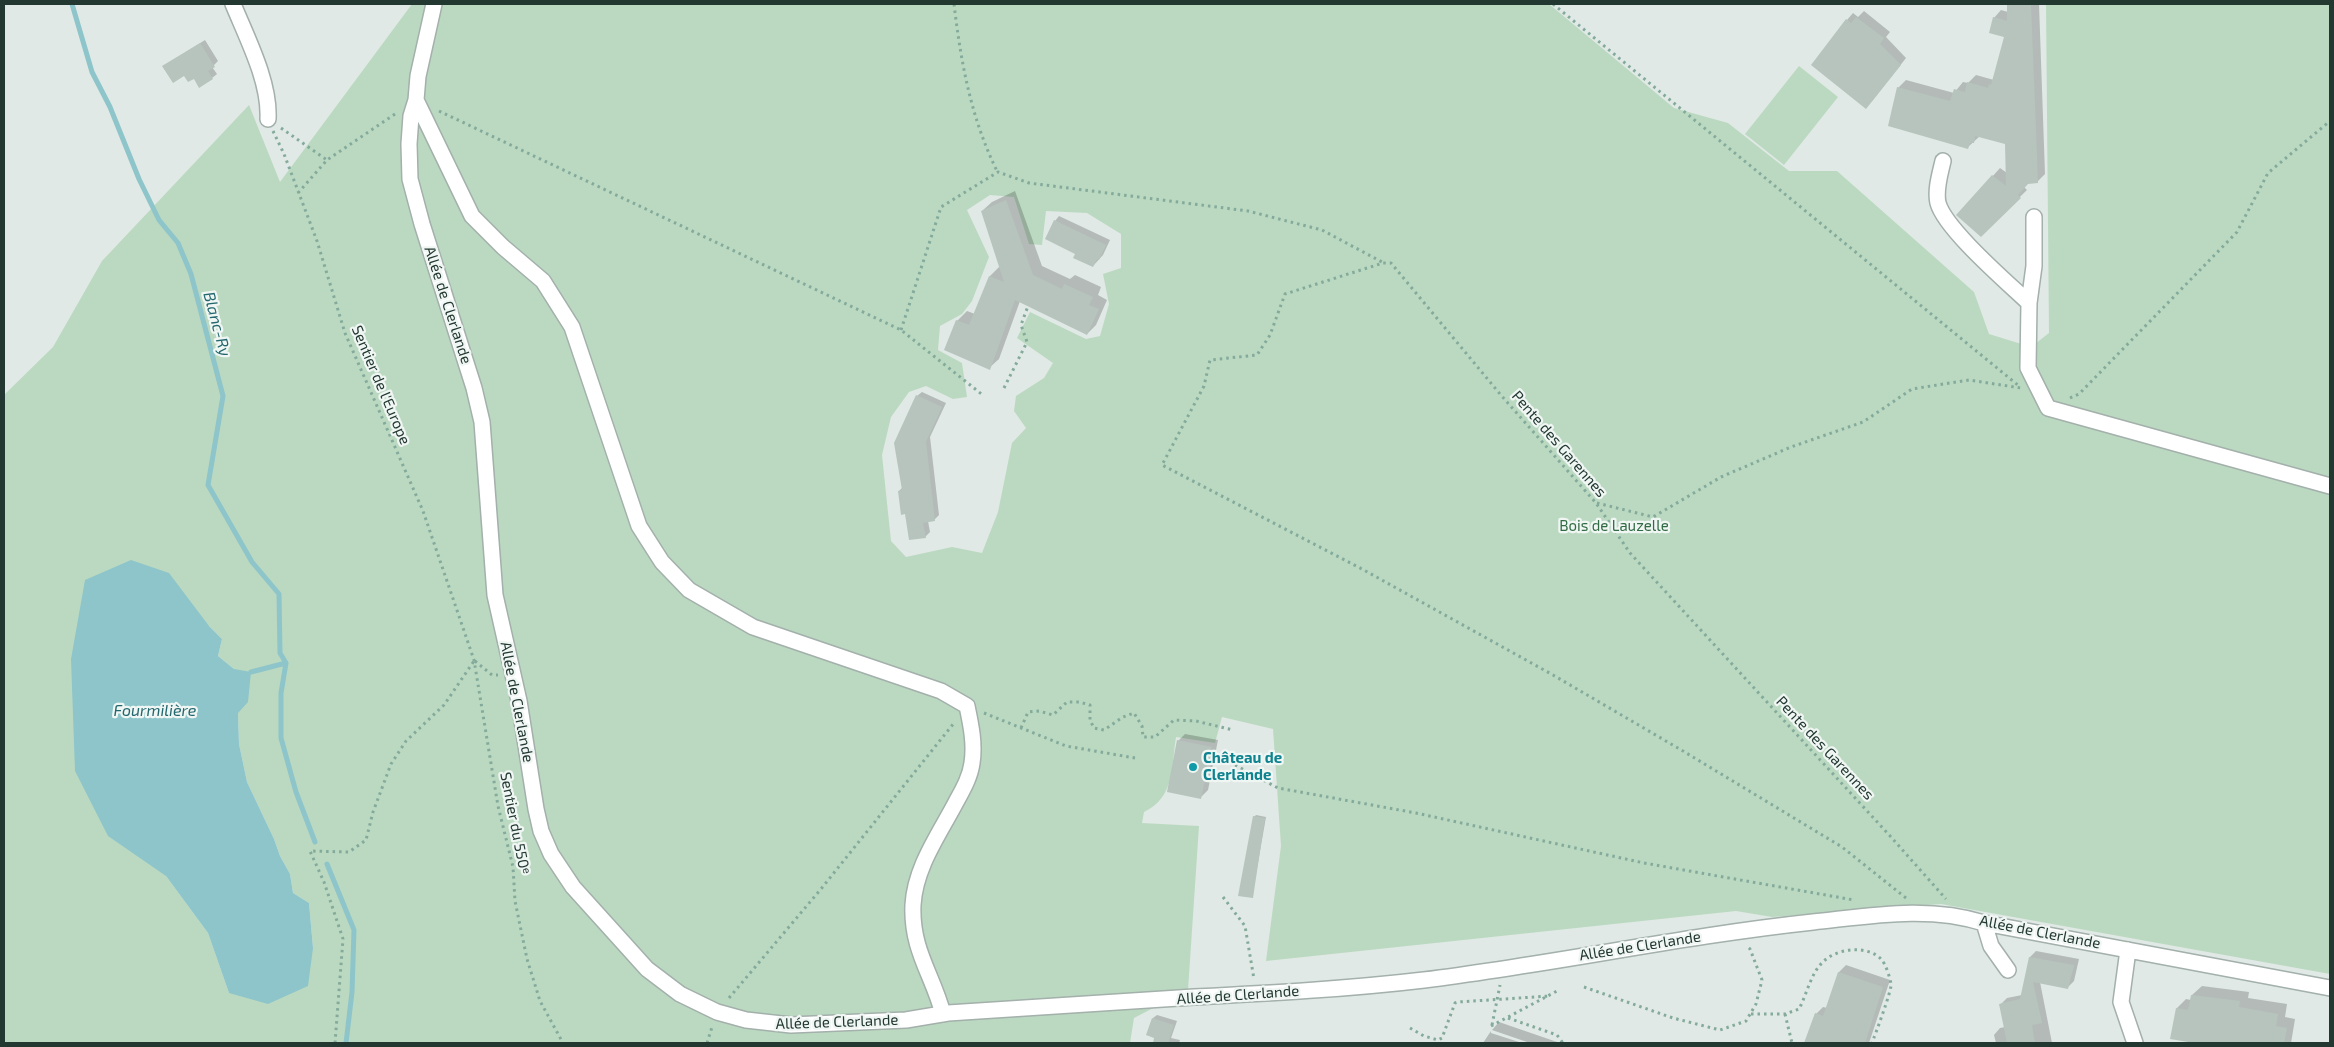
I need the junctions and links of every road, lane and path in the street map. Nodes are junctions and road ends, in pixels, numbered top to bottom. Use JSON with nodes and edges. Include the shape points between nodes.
{"nodes":[{"id":1,"x":232,"y":4,"type":"edge"},
{"id":2,"x":434,"y":4,"type":"edge"},
{"id":3,"x":954,"y":4,"type":"edge"},
{"id":4,"x":1553,"y":4,"type":"edge"},
{"id":5,"x":416,"y":100,"type":"junction"},
{"id":6,"x":268,"y":119,"type":"junction"},
{"id":7,"x":2330,"y":121,"type":"edge"},
{"id":8,"x":327,"y":160,"type":"junction"},
{"id":9,"x":1943,"y":161,"type":"dead end"},
{"id":10,"x":998,"y":172,"type":"junction"},
{"id":11,"x":298,"y":194,"type":"junction"},
{"id":12,"x":2034,"y":217,"type":"dead end"},
{"id":13,"x":1383,"y":262,"type":"junction"},
{"id":14,"x":2029,"y":303,"type":"junction"},
{"id":15,"x":1028,"y":306,"type":"dead end"},
{"id":16,"x":901,"y":330,"type":"junction"},
{"id":17,"x":1995,"y":368,"type":"dead end"},
{"id":18,"x":1004,"y":388,"type":"dead end"},
{"id":19,"x":2022,"y":388,"type":"dead end"},
{"id":20,"x":984,"y":396,"type":"dead end"},
{"id":21,"x":2048,"y":408,"type":"junction"},
{"id":22,"x":2330,"y":486,"type":"edge"},
{"id":23,"x":1596,"y":503,"type":"junction"},
{"id":24,"x":474,"y":660,"type":"junction"},
{"id":25,"x":513,"y":675,"type":"junction"},
{"id":26,"x":968,"y":706,"type":"junction"},
{"id":27,"x":989,"y":716,"type":"dead end"},
{"id":28,"x":1021,"y":728,"type":"junction"},
{"id":29,"x":1232,"y":730,"type":"dead end"},
{"id":30,"x":1135,"y":758,"type":"dead end"},
{"id":31,"x":1235,"y":765,"type":"dead end"},
{"id":32,"x":1223,"y":897,"type":"dead end"},
{"id":33,"x":1856,"y":901,"type":"dead end"},
{"id":34,"x":1924,"y":912,"type":"junction"},
{"id":35,"x":1960,"y":915,"type":"junction"},
{"id":36,"x":1984,"y":923,"type":"junction"},
{"id":37,"x":1732,"y":932,"type":"junction"},
{"id":38,"x":2128,"y":950,"type":"junction"},
{"id":39,"x":1503,"y":970,"type":"junction"},
{"id":40,"x":2008,"y":970,"type":"dead end"},
{"id":41,"x":1584,"y":987,"type":"dead end"},
{"id":42,"x":2330,"y":988,"type":"edge"},
{"id":43,"x":1559,"y":990,"type":"dead end"},
{"id":44,"x":1256,"y":994,"type":"junction"},
{"id":45,"x":1550,"y":996,"type":"junction"},
{"id":46,"x":1498,"y":999,"type":"junction"},
{"id":47,"x":717,"y":1012,"type":"junction"},
{"id":48,"x":943,"y":1014,"type":"junction"},
{"id":49,"x":1751,"y":1014,"type":"junction"},
{"id":50,"x":1785,"y":1014,"type":"junction"},
{"id":51,"x":1508,"y":1018,"type":"junction"},
{"id":52,"x":1410,"y":1028,"type":"dead end"},
{"id":53,"x":335,"y":1043,"type":"edge"},
{"id":54,"x":563,"y":1043,"type":"edge"},
{"id":55,"x":707,"y":1043,"type":"edge"},
{"id":56,"x":1563,"y":1043,"type":"edge"},
{"id":57,"x":1792,"y":1043,"type":"edge"},
{"id":58,"x":1872,"y":1043,"type":"edge"},
{"id":59,"x":2135,"y":1043,"type":"edge"}],
"edges":[{"from":1,"to":6,"type":"street","via":[[266,88]]},
{"from":2,"to":5,"type":"street","name":"Allée de Clerlande"},
{"from":3,"to":10,"type":"path","via":[[974,119]]},
{"from":4,"to":17,"type":"path"},
{"from":5,"to":8,"type":"path"},
{"from":5,"to":16,"type":"path"},
{"from":5,"to":25,"type":"street","name":"Allée de Clerlande","via":[[410,125],[410,178],[482,422],[494,586]]},
{"from":5,"to":26,"type":"street","via":[[472,216],[543,280],[572,327],[639,526],[662,562],[689,590],[753,627],[941,691]]},
{"from":6,"to":8,"type":"path"},
{"from":6,"to":11,"type":"path","name":"Sentier de l'Europe"},
{"from":7,"to":21,"type":"path","via":[[2268,173],[2237,232],[2138,335],[2080,394]]},
{"from":8,"to":11,"type":"path"},
{"from":9,"to":14,"type":"street","via":[[1938,203],[1945,219]]},
{"from":10,"to":13,"type":"path","name":"Pente des Garennes","via":[[1028,183],[1248,212],[1322,230]]},
{"from":10,"to":16,"type":"path","via":[[941,207]]},
{"from":11,"to":24,"type":"path","name":"Sentier de l'Europe","via":[[317,241],[345,333],[423,511]]},
{"from":12,"to":14,"type":"street","via":[[2034,266]]},
{"from":13,"to":23,"type":"path","name":"Pente des Garennes","via":[[1391,263]]},
{"from":13,"to":34,"type":"path","via":[[1285,294],[1270,335],[1258,355],[1210,360],[1204,386],[1162,465],[1554,675],[1842,847]]},
{"from":14,"to":21,"type":"street","via":[[2028,368]]},
{"from":15,"to":18,"type":"path","via":[[1021,325],[1027,342]]},
{"from":16,"to":20,"type":"path"},
{"from":19,"to":23,"type":"path","via":[[1969,380],[1912,389],[1862,422],[1721,477],[1653,517]]},
{"from":21,"to":22,"type":"street"},
{"from":23,"to":35,"type":"path","name":"Pente des Garennes","via":[[1630,553]]},
{"from":24,"to":25,"type":"path","via":[[492,675]]},
{"from":24,"to":53,"type":"path","via":[[444,705],[406,741],[391,764],[366,840],[349,852],[310,851],[344,939]]},
{"from":24,"to":54,"type":"path","name":"Sentier du 550ᵉ","via":[[498,806],[513,867],[515,901],[526,959],[540,1001]]},
{"from":25,"to":47,"type":"street","name":"Allée de Clerlande","via":[[540,824],[544,840],[559,867],[647,969],[680,994]]},
{"from":26,"to":47,"type":"path"},
{"from":26,"to":48,"type":"street","via":[[973,744],[968,779],[924,861],[913,905],[924,968]]},
{"from":27,"to":28,"type":"path"},
{"from":28,"to":29,"type":"path","via":[[1028,712],[1053,715],[1067,702],[1079,702],[1090,705],[1090,720],[1094,728],[1104,730],[1134,713],[1142,726],[1143,738],[1155,737],[1174,720],[1196,721]]},
{"from":28,"to":30,"type":"path","via":[[1066,746]]},
{"from":31,"to":33,"type":"path","via":[[1278,788],[1416,813],[1644,863]]},
{"from":32,"to":44,"type":"path","via":[[1245,926]]},
{"from":34,"to":35,"type":"street","name":"Allée de Clerlande"},
{"from":34,"to":37,"type":"street","name":"Allée de Clerlande"},
{"from":35,"to":36,"type":"street","name":"Allée de Clerlande"},
{"from":36,"to":38,"type":"street","name":"Allée de Clerlande"},
{"from":36,"to":40,"type":"street","via":[[1991,946]]},
{"from":37,"to":39,"type":"street","name":"Allée de Clerlande"},
{"from":37,"to":49,"type":"path","via":[[1750,949],[1762,980]]},
{"from":38,"to":42,"type":"street","name":"Allée de Clerlande"},
{"from":38,"to":59,"type":"street","via":[[2121,1002]]},
{"from":39,"to":44,"type":"street","name":"Allée de Clerlande"},
{"from":39,"to":46,"type":"path"},
{"from":41,"to":49,"type":"path","via":[[1673,1018],[1720,1030],[1746,1021]]},
{"from":43,"to":45,"type":"path"},
{"from":44,"to":48,"type":"street","name":"Allée de Clerlande"},
{"from":45,"to":46,"type":"path"},
{"from":45,"to":51,"type":"path"},
{"from":46,"to":51,"type":"path","via":[[1492,1026]]},
{"from":46,"to":52,"type":"path","via":[[1455,1003],[1442,1038],[1438,1040]]},
{"from":47,"to":48,"type":"street","name":"Allée de Clerlande","via":[[791,1026],[906,1020]]},
{"from":47,"to":55,"type":"path"},
{"from":49,"to":50,"type":"path"},
{"from":50,"to":57,"type":"path"},
{"from":50,"to":58,"type":"path","via":[[1799,1009],[1823,961],[1834,953],[1860,949],[1880,958],[1892,984]]},
{"from":51,"to":56,"type":"path","via":[[1558,1034]]}]}
